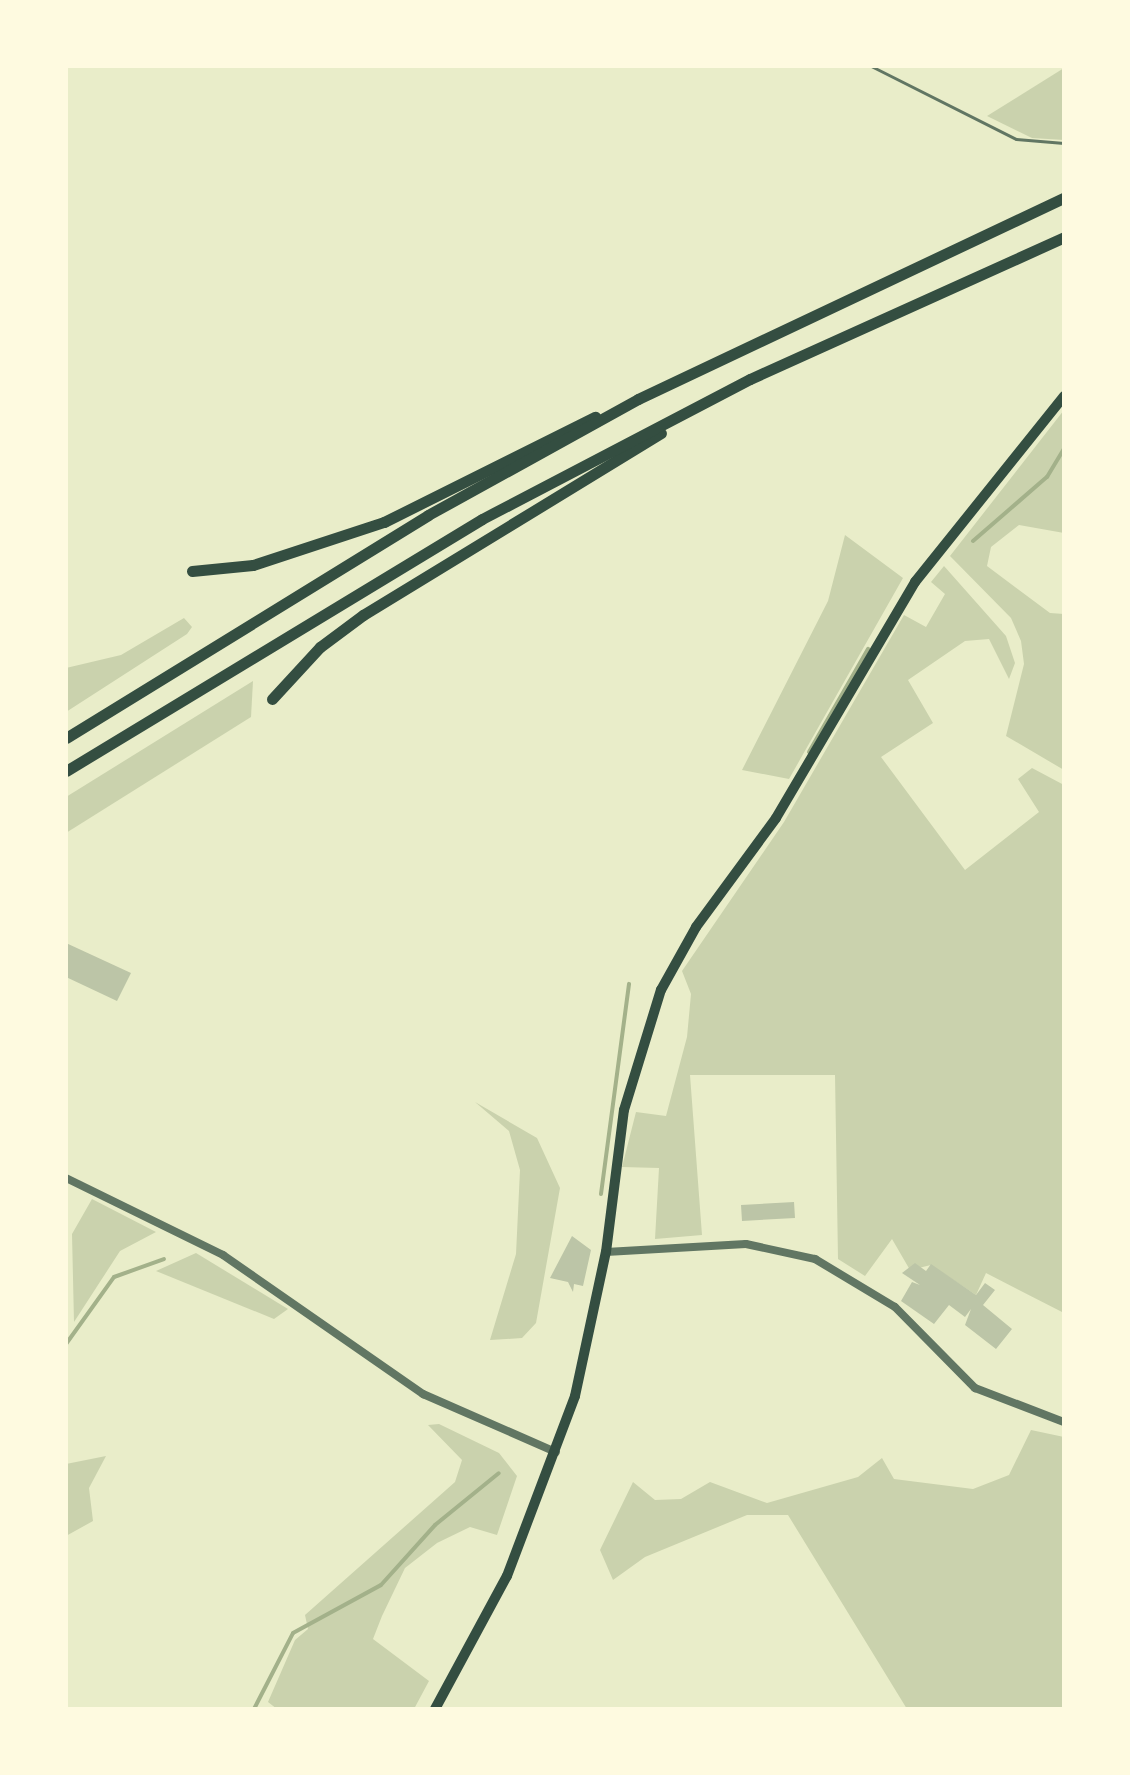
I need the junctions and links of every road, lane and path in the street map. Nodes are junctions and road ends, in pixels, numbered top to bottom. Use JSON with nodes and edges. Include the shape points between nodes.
{"nodes":[{"id":1,"x":871,"y":66,"type":"edge"},
{"id":2,"x":1064,"y":143,"type":"edge"},
{"id":3,"x":1064,"y":198,"type":"edge"},
{"id":4,"x":1064,"y":237,"type":"edge"},
{"id":5,"x":750,"y":379,"type":"junction"},
{"id":6,"x":1064,"y":396,"type":"edge"},
{"id":7,"x":638,"y":399,"type":"junction"},
{"id":8,"x":192,"y":571,"type":"dead end"},
{"id":9,"x":272,"y":699,"type":"dead end"},
{"id":10,"x":66,"y":738,"type":"edge"},
{"id":11,"x":66,"y":771,"type":"edge"},
{"id":12,"x":66,"y":1178,"type":"edge"},
{"id":13,"x":606,"y":1252,"type":"junction"},
{"id":14,"x":1064,"y":1422,"type":"edge"},
{"id":15,"x":556,"y":1452,"type":"junction"},
{"id":16,"x":435,"y":1709,"type":"edge"}],
"edges":[{"from":1,"to":2,"type":"lane","via":[[1016,139]]},
{"from":3,"to":7,"type":"highway"},
{"from":4,"to":5,"type":"highway"},
{"from":5,"to":9,"type":"highway","via":[[363,615],[320,647]]},
{"from":5,"to":11,"type":"highway","via":[[482,519]]},
{"from":6,"to":13,"type":"main road","via":[[915,582],[776,818],[676,959],[642,1040],[624,1110]]},
{"from":7,"to":8,"type":"highway","via":[[553,433],[384,522],[253,565]]},
{"from":7,"to":10,"type":"highway","via":[[428,515]]},
{"from":12,"to":15,"type":"street","via":[[223,1255],[423,1394]]},
{"from":13,"to":14,"type":"street","via":[[746,1244],[815,1259],[895,1307],[975,1388],[1008,1406]]},
{"from":13,"to":15,"type":"main road"},
{"from":15,"to":16,"type":"main road","via":[[507,1576]]}]}
